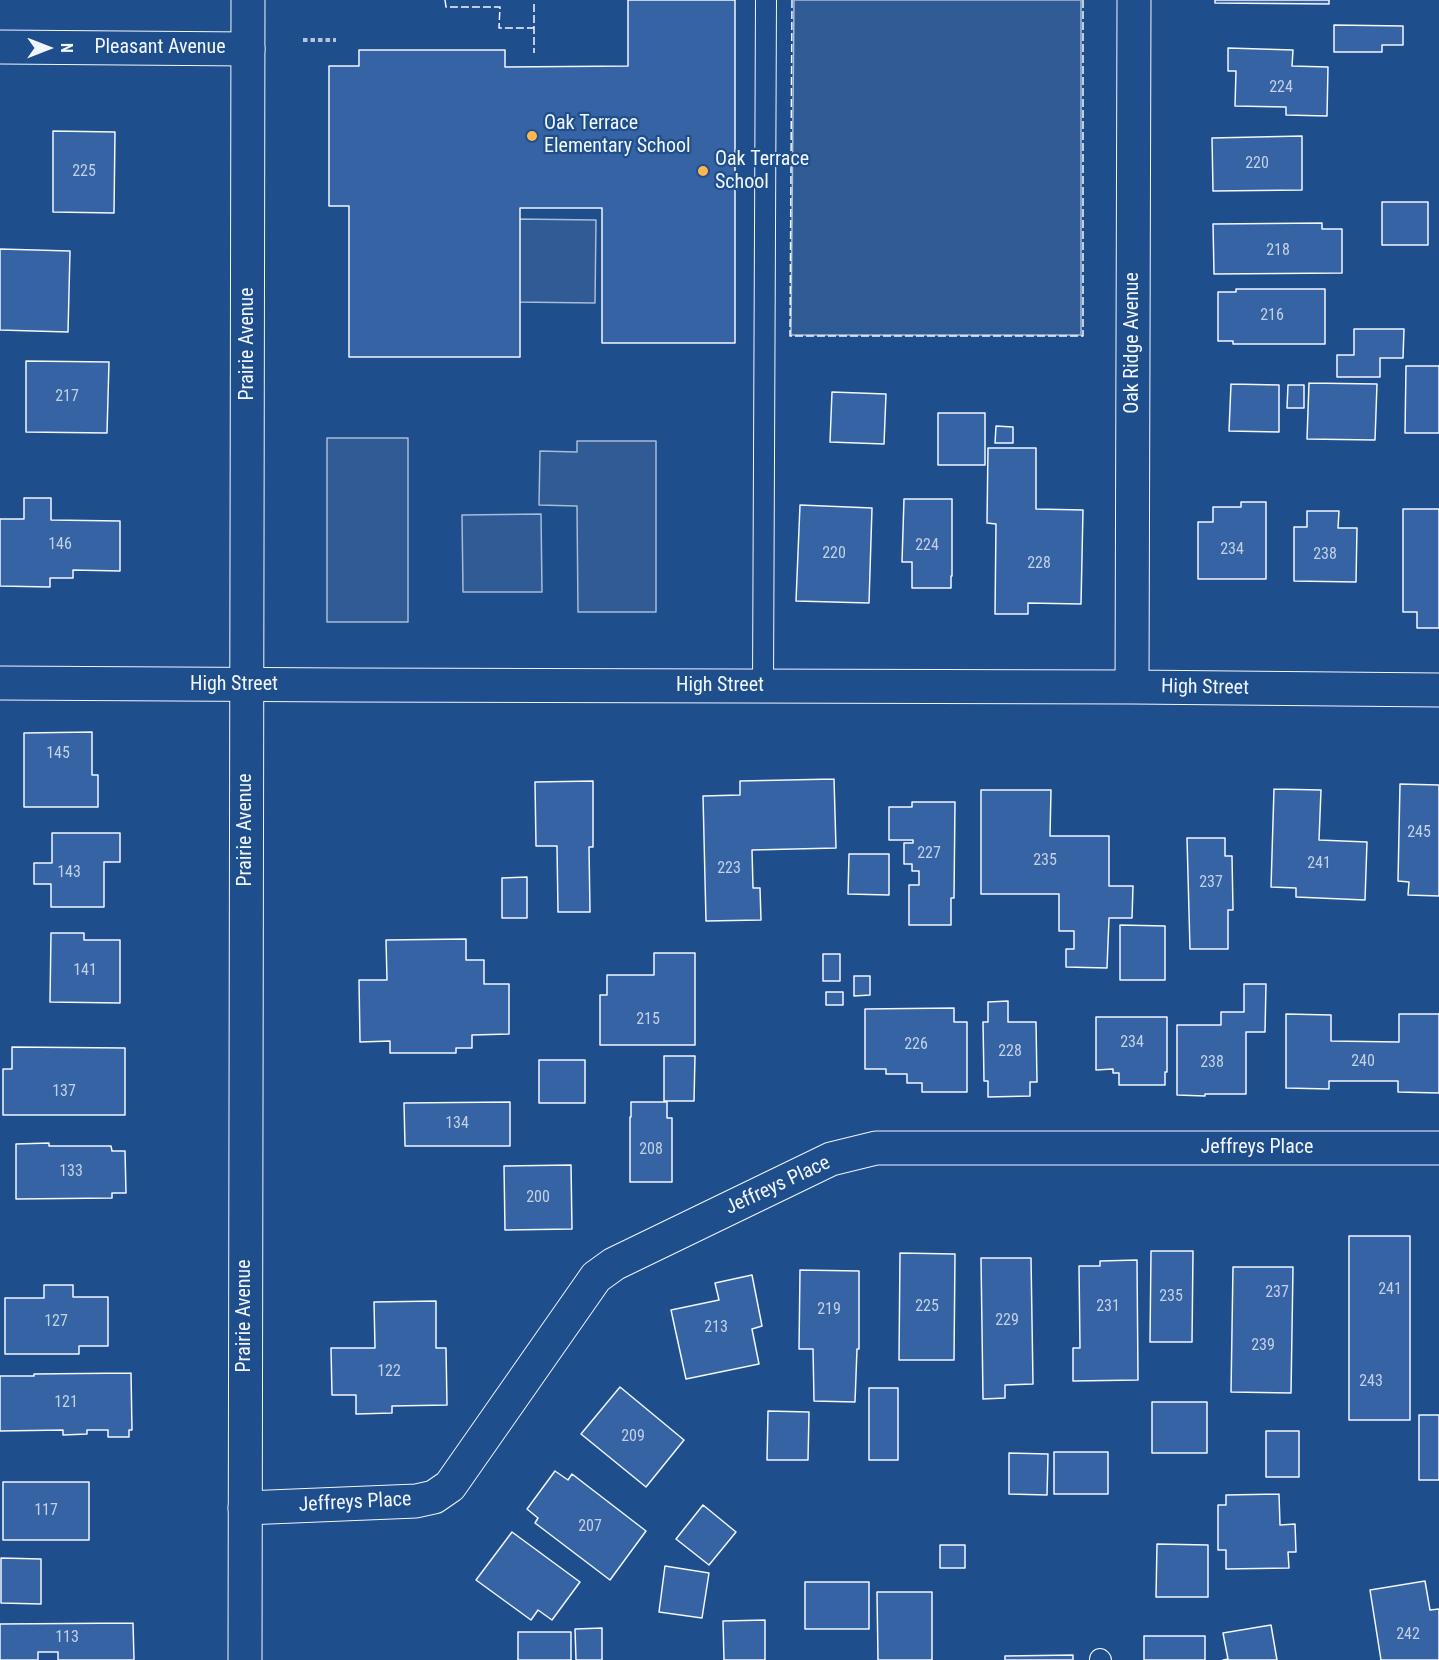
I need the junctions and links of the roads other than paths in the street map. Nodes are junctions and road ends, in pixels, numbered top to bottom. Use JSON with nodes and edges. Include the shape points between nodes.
{"nodes":[{"id":1,"x":248,"y":0,"type":"edge"},
{"id":2,"x":766,"y":0,"type":"edge"},
{"id":3,"x":1134,"y":0,"type":"edge"},
{"id":4,"x":0,"y":47,"type":"edge"},
{"id":5,"x":248,"y":49,"type":"junction"},
{"id":6,"x":0,"y":683,"type":"edge"},
{"id":7,"x":247,"y":685,"type":"junction"},
{"id":8,"x":763,"y":686,"type":"junction"},
{"id":9,"x":1132,"y":687,"type":"junction"},
{"id":10,"x":1439,"y":690,"type":"edge"},
{"id":11,"x":1439,"y":1148,"type":"edge"},
{"id":12,"x":245,"y":1508,"type":"junction"},
{"id":13,"x":244,"y":1660,"type":"edge"}],
"edges":[{"from":1,"to":5,"type":"street","name":"Prairie Avenue"},
{"from":2,"to":8,"type":"lane"},
{"from":3,"to":9,"type":"street","name":"Oak Ridge Avenue"},
{"from":4,"to":5,"type":"street","name":"Pleasant Avenue"},
{"from":5,"to":7,"type":"street","name":"Prairie Avenue"},
{"from":6,"to":7,"type":"street","name":"High Street"},
{"from":7,"to":8,"type":"street","name":"High Street"},
{"from":7,"to":12,"type":"street","name":"Prairie Avenue"},
{"from":8,"to":9,"type":"street","name":"High Street"},
{"from":9,"to":10,"type":"street","name":"High Street"},
{"from":11,"to":12,"type":"street","name":"Jeffreys Place","via":[[876,1148],[831,1159],[614,1264],[596,1277],[450,1486],[434,1497]]},
{"from":12,"to":13,"type":"street","name":"Prairie Avenue"}]}
